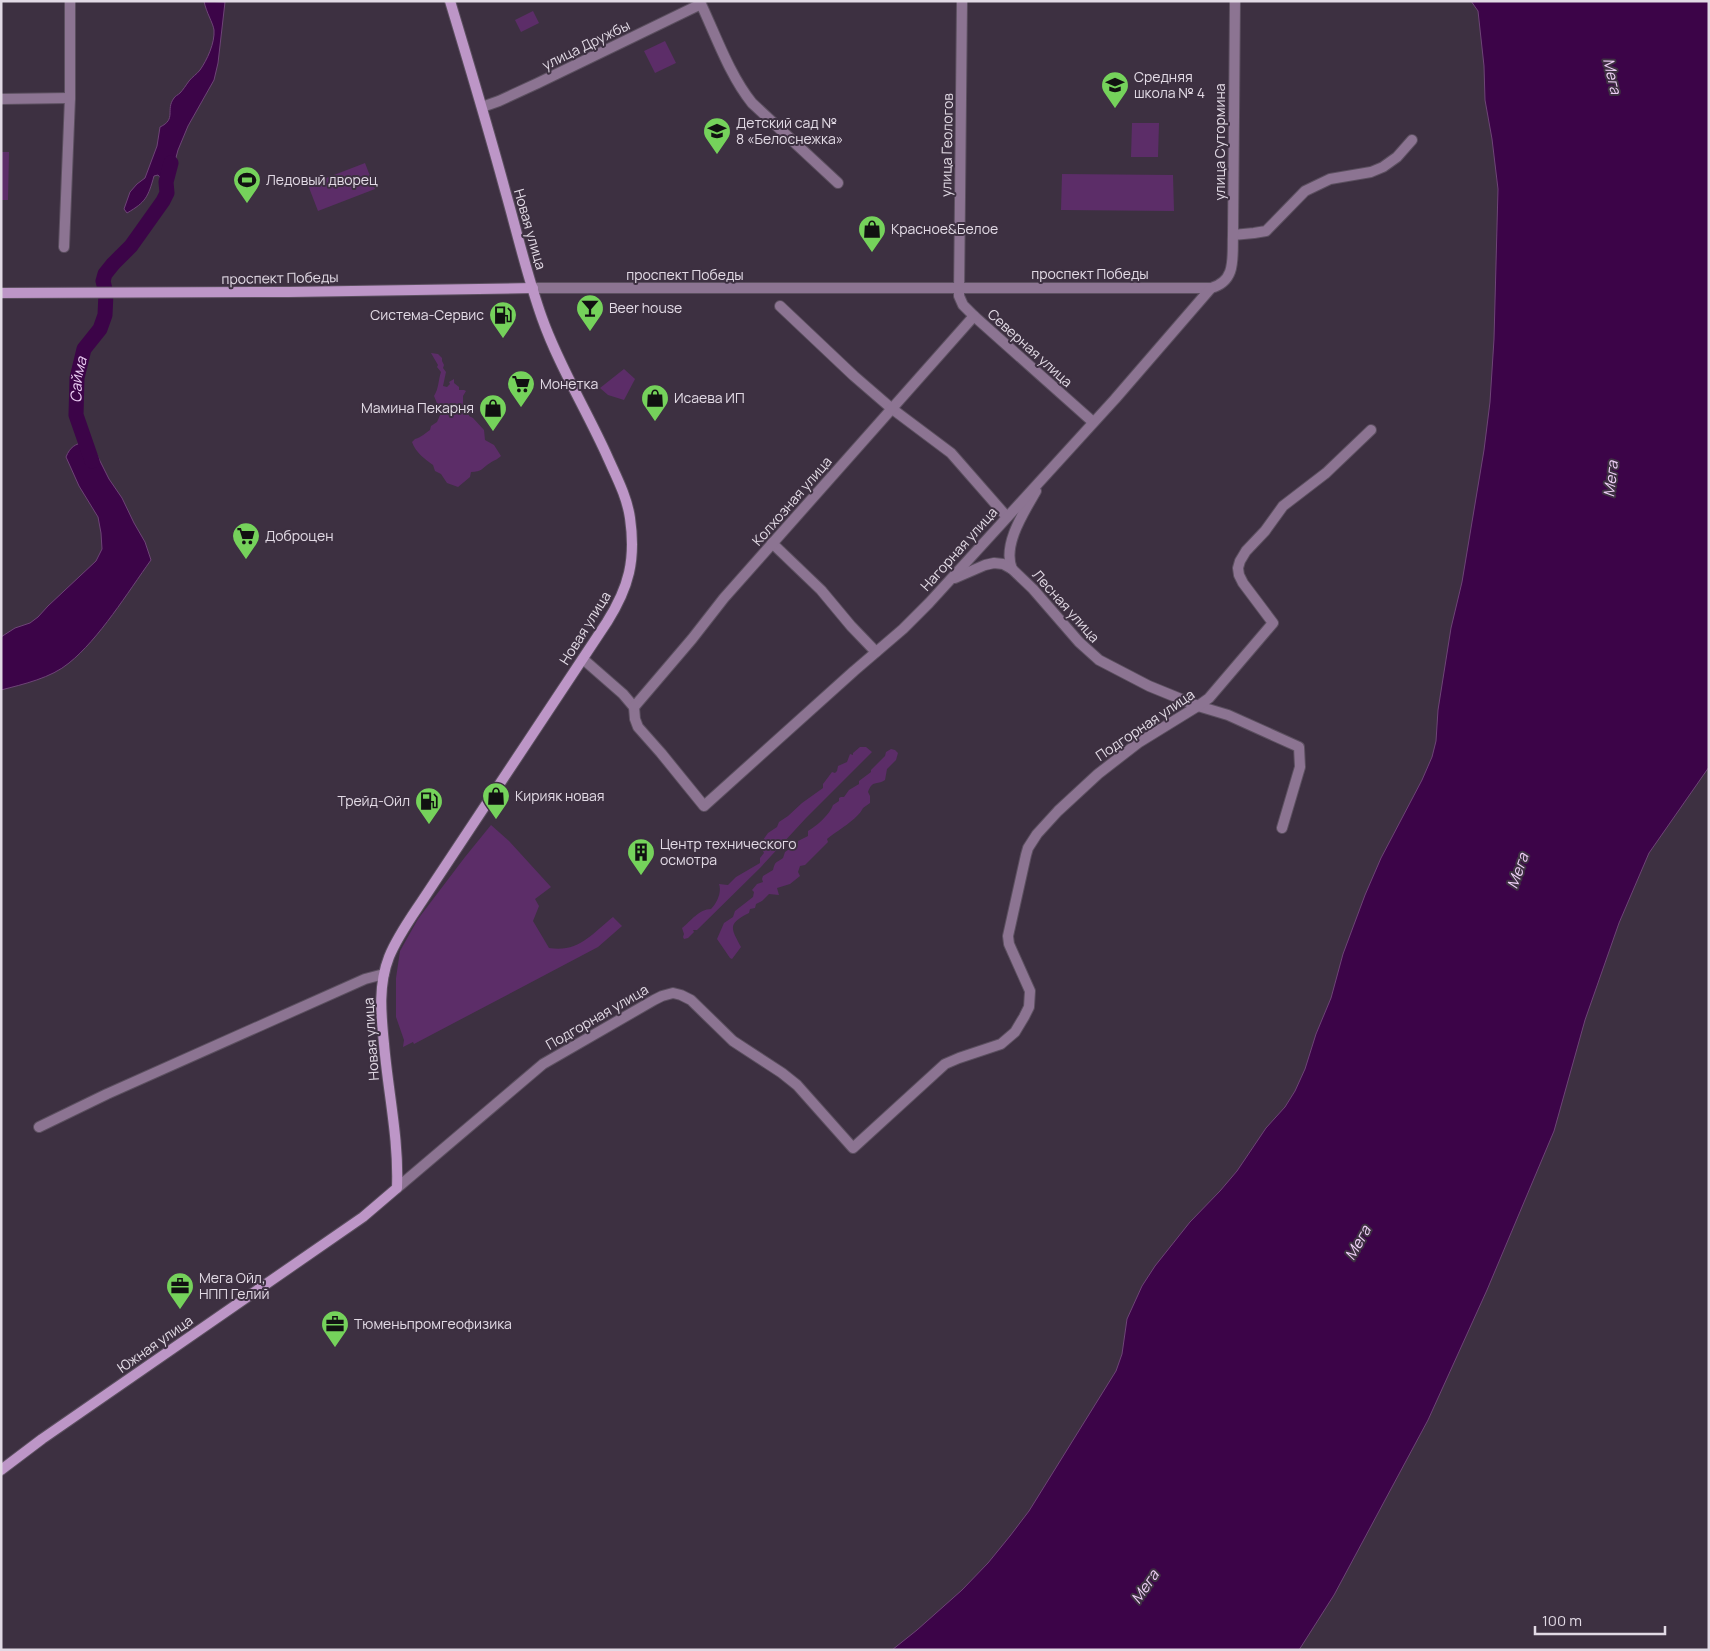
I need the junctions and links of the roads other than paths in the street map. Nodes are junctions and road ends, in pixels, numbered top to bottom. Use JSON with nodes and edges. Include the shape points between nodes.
{"nodes":[{"id":1,"x":70,"y":1,"type":"edge"},
{"id":2,"x":450,"y":1,"type":"edge"},
{"id":3,"x":962,"y":1,"type":"edge"},
{"id":4,"x":1235,"y":1,"type":"edge"},
{"id":5,"x":70,"y":98,"type":"junction"},
{"id":6,"x":1,"y":99,"type":"edge"},
{"id":7,"x":482,"y":107,"type":"junction"},
{"id":8,"x":1412,"y":140,"type":"dead end"},
{"id":9,"x":838,"y":183,"type":"dead end"},
{"id":10,"x":1233,"y":235,"type":"junction"},
{"id":11,"x":64,"y":247,"type":"dead end"},
{"id":12,"x":1226,"y":281,"type":"joint"},
{"id":13,"x":533,"y":288,"type":"junction"},
{"id":14,"x":958,"y":288,"type":"junction"},
{"id":15,"x":1211,"y":288,"type":"junction"},
{"id":16,"x":1,"y":293,"type":"edge"},
{"id":17,"x":780,"y":306,"type":"dead end"},
{"id":18,"x":974,"y":316,"type":"junction"},
{"id":19,"x":891,"y":408,"type":"junction"},
{"id":20,"x":1093,"y":422,"type":"junction"},
{"id":21,"x":1371,"y":430,"type":"dead end"},
{"id":22,"x":1047,"y":472,"type":"junction"},
{"id":23,"x":1007,"y":517,"type":"junction"},
{"id":24,"x":772,"y":543,"type":"junction"},
{"id":25,"x":1012,"y":569,"type":"junction"},
{"id":26,"x":948,"y":582,"type":"junction"},
{"id":27,"x":876,"y":652,"type":"junction"},
{"id":28,"x":583,"y":659,"type":"junction"},
{"id":29,"x":1198,"y":706,"type":"junction"},
{"id":30,"x":634,"y":707,"type":"junction"},
{"id":31,"x":1282,"y":828,"type":"dead end"},
{"id":32,"x":384,"y":974,"type":"junction"},
{"id":33,"x":38,"y":1127,"type":"dead end"},
{"id":34,"x":397,"y":1188,"type":"junction"},
{"id":35,"x":1,"y":1470,"type":"edge"}],
"edges":[{"from":1,"to":5,"type":"street"},
{"from":2,"to":7,"type":"street","name":"Новая улица"},
{"from":3,"to":14,"type":"street","name":"улица Геологов"},
{"from":4,"to":10,"type":"street","name":"улица Сутормина"},
{"from":5,"to":6,"type":"street"},
{"from":5,"to":11,"type":"street"},
{"from":7,"to":9,"type":"street","name":"улица Дружбы","via":[[701,4],[737,81],[752,103]]},
{"from":7,"to":13,"type":"street","name":"Новая улица"},
{"from":8,"to":10,"type":"street","via":[[1384,168],[1330,179],[1305,191],[1266,231]]},
{"from":10,"to":12,"type":"street","name":"улица Сутормина","via":[[1231,269]]},
{"from":12,"to":15,"type":"street","name":"проспект Победы"},
{"from":13,"to":14,"type":"street","name":"проспект Победы"},
{"from":13,"to":16,"type":"street","name":"проспект Победы"},
{"from":13,"to":28,"type":"street","name":"Новая улица","via":[[553,344],[623,491],[632,533],[632,560],[627,584],[616,608]]},
{"from":14,"to":15,"type":"street","name":"проспект Победы"},
{"from":14,"to":18,"type":"street","name":"Северная улица","via":[[961,301]]},
{"from":15,"to":20,"type":"street","name":"Нагорная улица"},
{"from":17,"to":19,"type":"street"},
{"from":18,"to":19,"type":"street","name":"Колхозная улица"},
{"from":18,"to":20,"type":"street","name":"Северная улица"},
{"from":19,"to":23,"type":"street","via":[[951,453]]},
{"from":19,"to":24,"type":"street","name":"Колхозная улица"},
{"from":20,"to":22,"type":"street","name":"Нагорная улица"},
{"from":21,"to":29,"type":"street","name":"Подгорная улица","via":[[1326,473],[1283,506],[1243,556],[1239,575],[1273,623],[1209,698]]},
{"from":22,"to":23,"type":"street","name":"Нагорная улица"},
{"from":22,"to":25,"type":"street","via":[[1016,528],[1009,554]]},
{"from":23,"to":26,"type":"street","name":"Нагорная улица"},
{"from":24,"to":27,"type":"street","via":[[821,590]]},
{"from":24,"to":30,"type":"street","name":"Колхозная улица"},
{"from":25,"to":26,"type":"street","via":[[994,563]]},
{"from":25,"to":29,"type":"street","name":"Лесная улица","via":[[1094,656]]},
{"from":26,"to":27,"type":"street","name":"Нагорная улица"},
{"from":27,"to":30,"type":"street","name":"Нагорная улица","via":[[704,806],[638,727]]},
{"from":28,"to":30,"type":"street"},
{"from":28,"to":32,"type":"street","name":"Новая улица","via":[[416,909],[389,957]]},
{"from":29,"to":31,"type":"street","name":"Лесная улица","via":[[1228,715],[1299,747],[1300,766]]},
{"from":29,"to":34,"type":"street","name":"Подгорная улица","via":[[1138,743],[1098,774],[1032,841],[1008,936],[1031,998],[1015,1032],[1001,1044],[945,1064],[853,1148],[790,1080],[733,1041],[687,997],[676,993],[654,1000],[543,1064]]},
{"from":32,"to":33,"type":"street","via":[[366,979]]},
{"from":32,"to":34,"type":"street","name":"Новая улица","via":[[382,1026],[398,1156]]},
{"from":34,"to":35,"type":"street","name":"Южная улица","via":[[363,1217]]}]}
